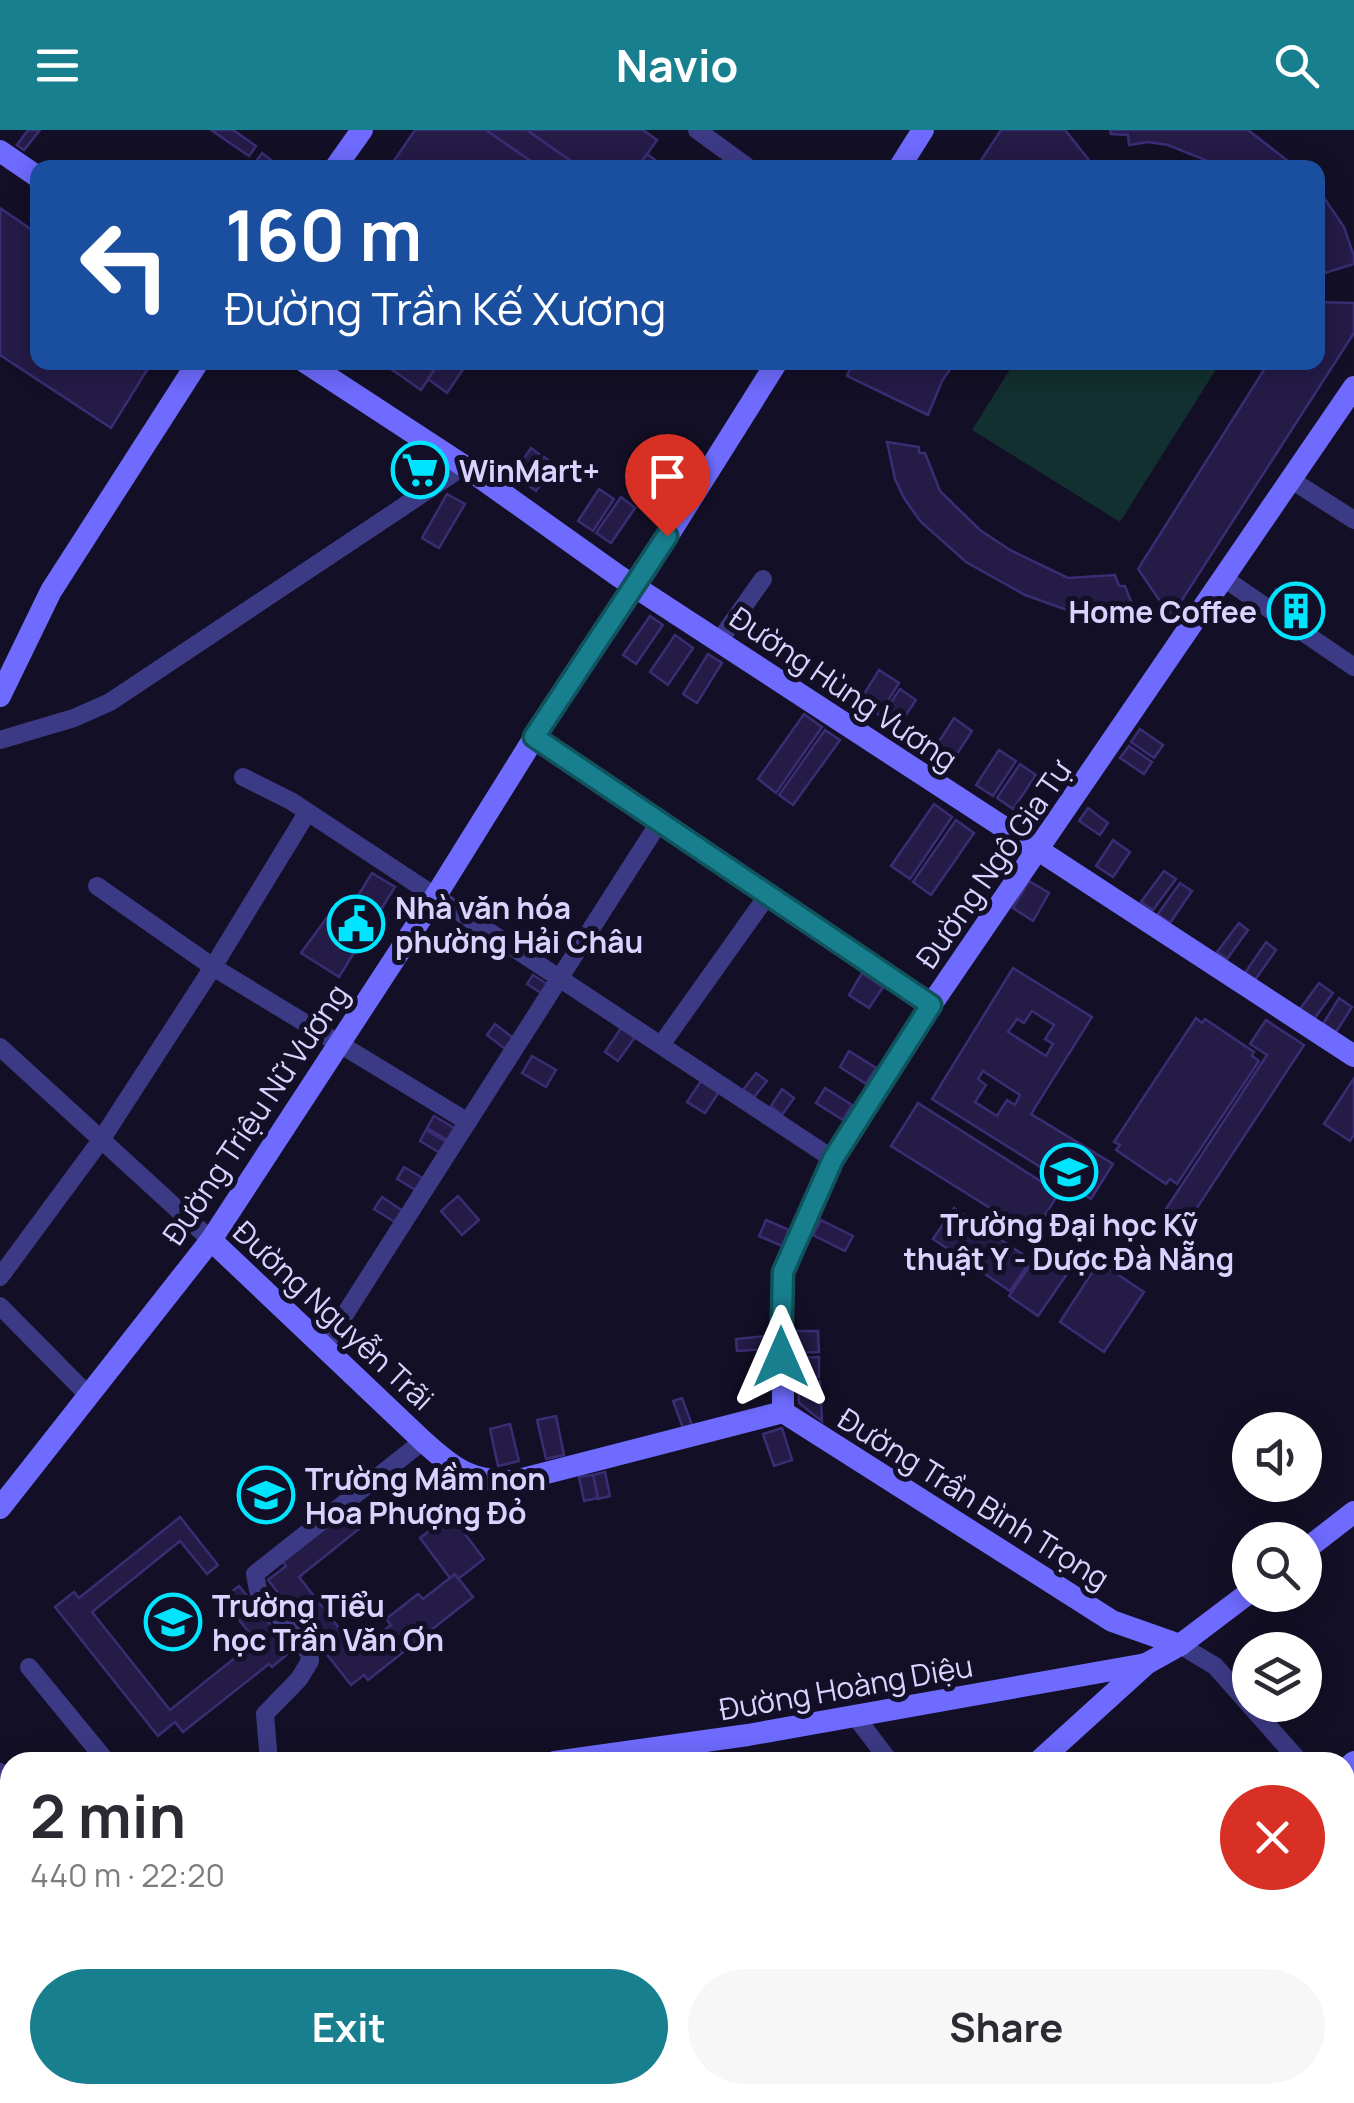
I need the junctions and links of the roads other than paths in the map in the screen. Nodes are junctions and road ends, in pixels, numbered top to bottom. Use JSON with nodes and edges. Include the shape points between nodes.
{"nodes":[{"id":1,"x":362,"y":130,"type":"edge"},
{"id":2,"x":697,"y":130,"type":"edge"},
{"id":3,"x":923,"y":130,"type":"edge"},
{"id":4,"x":0,"y":150,"type":"edge"},
{"id":5,"x":341,"y":160,"type":"edge"},
{"id":6,"x":737,"y":160,"type":"edge"},
{"id":7,"x":904,"y":160,"type":"edge"},
{"id":8,"x":30,"y":171,"type":"edge"},
{"id":9,"x":193,"y":370,"type":"edge"},
{"id":10,"x":316,"y":370,"type":"edge"},
{"id":11,"x":771,"y":370,"type":"edge"},
{"id":12,"x":1354,"y":387,"type":"edge"},
{"id":13,"x":464,"y":466,"type":"junction"},
{"id":14,"x":1292,"y":481,"type":"junction"},
{"id":15,"x":1354,"y":520,"type":"edge"},
{"id":16,"x":763,"y":579,"type":"dead end"},
{"id":17,"x":1225,"y":579,"type":"junction"},
{"id":18,"x":635,"y":586,"type":"junction"},
{"id":19,"x":719,"y":641,"type":"junction"},
{"id":20,"x":1354,"y":667,"type":"edge"},
{"id":21,"x":0,"y":696,"type":"edge"},
{"id":22,"x":534,"y":737,"type":"junction"},
{"id":23,"x":0,"y":740,"type":"edge"},
{"id":24,"x":244,"y":778,"type":"dead end"},
{"id":25,"x":307,"y":813,"type":"junction"},
{"id":26,"x":660,"y":821,"type":"junction"},
{"id":27,"x":1038,"y":852,"type":"junction"},
{"id":28,"x":97,"y":886,"type":"dead end"},
{"id":29,"x":767,"y":896,"type":"junction"},
{"id":30,"x":435,"y":897,"type":"junction"},
{"id":31,"x":213,"y":967,"type":"junction"},
{"id":32,"x":560,"y":978,"type":"junction"},
{"id":33,"x":931,"y":1005,"type":"junction"},
{"id":34,"x":340,"y":1043,"type":"junction"},
{"id":35,"x":662,"y":1045,"type":"junction"},
{"id":36,"x":0,"y":1046,"type":"edge"},
{"id":37,"x":1354,"y":1056,"type":"edge"},
{"id":38,"x":468,"y":1122,"type":"junction"},
{"id":39,"x":100,"y":1140,"type":"junction"},
{"id":40,"x":833,"y":1159,"type":"junction"},
{"id":41,"x":211,"y":1240,"type":"junction"},
{"id":42,"x":0,"y":1277,"type":"edge"},
{"id":43,"x":0,"y":1306,"type":"edge"},
{"id":44,"x":324,"y":1347,"type":"junction"},
{"id":45,"x":89,"y":1396,"type":"junction"},
{"id":46,"x":782,"y":1412,"type":"junction"},
{"id":47,"x":423,"y":1441,"type":"junction"},
{"id":48,"x":0,"y":1508,"type":"edge"},
{"id":49,"x":1354,"y":1512,"type":"edge"},
{"id":50,"x":1322,"y":1537,"type":"edge"},
{"id":51,"x":1232,"y":1606,"type":"edge"},
{"id":52,"x":1180,"y":1645,"type":"junction"},
{"id":53,"x":1146,"y":1664,"type":"junction"},
{"id":54,"x":28,"y":1666,"type":"dead end"},
{"id":55,"x":1087,"y":1675,"type":"junction"},
{"id":56,"x":1101,"y":1708,"type":"junction"},
{"id":57,"x":855,"y":1716,"type":"junction"},
{"id":58,"x":99,"y":1752,"type":"edge"},
{"id":59,"x":267,"y":1752,"type":"edge"},
{"id":60,"x":619,"y":1752,"type":"edge"},
{"id":61,"x":882,"y":1752,"type":"edge"},
{"id":62,"x":1050,"y":1752,"type":"edge"},
{"id":63,"x":1291,"y":1752,"type":"edge"}],
"edges":[{"from":1,"to":5,"type":"street"},
{"from":2,"to":6,"type":"street"},
{"from":3,"to":7,"type":"street"},
{"from":4,"to":8,"type":"street"},
{"from":9,"to":21,"type":"street","via":[[51,591]]},
{"from":10,"to":13,"type":"street","name":"Đường Hùng Vương"},
{"from":11,"to":18,"type":"street","name":"Đường Triệu Nữ Vương"},
{"from":12,"to":14,"type":"street","name":"Đường Ngô Gia Tự"},
{"from":13,"to":18,"type":"street","name":"Đường Hùng Vương"},
{"from":13,"to":23,"type":"street","via":[[110,702]]},
{"from":14,"to":15,"type":"street"},
{"from":14,"to":17,"type":"street","name":"Đường Ngô Gia Tự"},
{"from":16,"to":19,"type":"street"},
{"from":17,"to":20,"type":"street"},
{"from":17,"to":27,"type":"street","name":"Đường Ngô Gia Tự"},
{"from":18,"to":19,"type":"street","name":"Đường Hùng Vương"},
{"from":18,"to":22,"type":"street","name":"Đường Triệu Nữ Vương"},
{"from":19,"to":27,"type":"street","name":"Đường Hùng Vương"},
{"from":22,"to":26,"type":"street"},
{"from":22,"to":30,"type":"street","name":"Đường Triệu Nữ Vương"},
{"from":24,"to":25,"type":"street"},
{"from":25,"to":30,"type":"street"},
{"from":25,"to":31,"type":"street"},
{"from":26,"to":29,"type":"street"},
{"from":26,"to":32,"type":"street"},
{"from":27,"to":33,"type":"street","name":"Đường Ngô Gia Tự"},
{"from":27,"to":37,"type":"street","name":"Đường Hùng Vương"},
{"from":28,"to":31,"type":"street"},
{"from":29,"to":33,"type":"street"},
{"from":29,"to":35,"type":"street"},
{"from":30,"to":32,"type":"street"},
{"from":30,"to":34,"type":"street","name":"Đường Triệu Nữ Vương"},
{"from":31,"to":34,"type":"street"},
{"from":31,"to":39,"type":"street"},
{"from":32,"to":35,"type":"street"},
{"from":32,"to":38,"type":"street"},
{"from":33,"to":40,"type":"street","name":"Đường Ngô Gia Tự"},
{"from":34,"to":38,"type":"street"},
{"from":34,"to":41,"type":"street","name":"Đường Triệu Nữ Vương"},
{"from":35,"to":40,"type":"street"},
{"from":36,"to":39,"type":"street","name":"Đường Nguyễn Trãi"},
{"from":38,"to":44,"type":"street"},
{"from":39,"to":41,"type":"street","name":"Đường Nguyễn Trãi"},
{"from":39,"to":42,"type":"street"},
{"from":40,"to":46,"type":"street","name":"Đường Ngô Gia Tự","via":[[783,1272]]},
{"from":41,"to":44,"type":"street","name":"Đường Nguyễn Trãi"},
{"from":41,"to":45,"type":"street","name":"Đường Triệu Nữ Vương"},
{"from":43,"to":45,"type":"street"},
{"from":44,"to":47,"type":"street","name":"Đường Nguyễn Trãi"},
{"from":45,"to":48,"type":"street","name":"Đường Triệu Nữ Vương"},
{"from":46,"to":47,"type":"street","name":"Đường Nguyễn Trãi","via":[[515,1481],[469,1476]]},
{"from":46,"to":52,"type":"street","name":"Đường Trần Bình Trọng","via":[[1112,1622]]},
{"from":47,"to":59,"type":"street","via":[[255,1574],[258,1590],[310,1661],[265,1714]]},
{"from":49,"to":50,"type":"street"},
{"from":51,"to":52,"type":"street"},
{"from":52,"to":53,"type":"street"},
{"from":52,"to":63,"type":"street","via":[[1215,1666]]},
{"from":53,"to":55,"type":"street","name":"Đường Hoàng Diệu"},
{"from":53,"to":56,"type":"street"},
{"from":54,"to":58,"type":"street"},
{"from":55,"to":56,"type":"street"},
{"from":55,"to":57,"type":"street","name":"Đường Hoàng Diệu"},
{"from":56,"to":62,"type":"street"},
{"from":57,"to":60,"type":"street","name":"Đường Hoàng Diệu"},
{"from":57,"to":61,"type":"street"}]}
